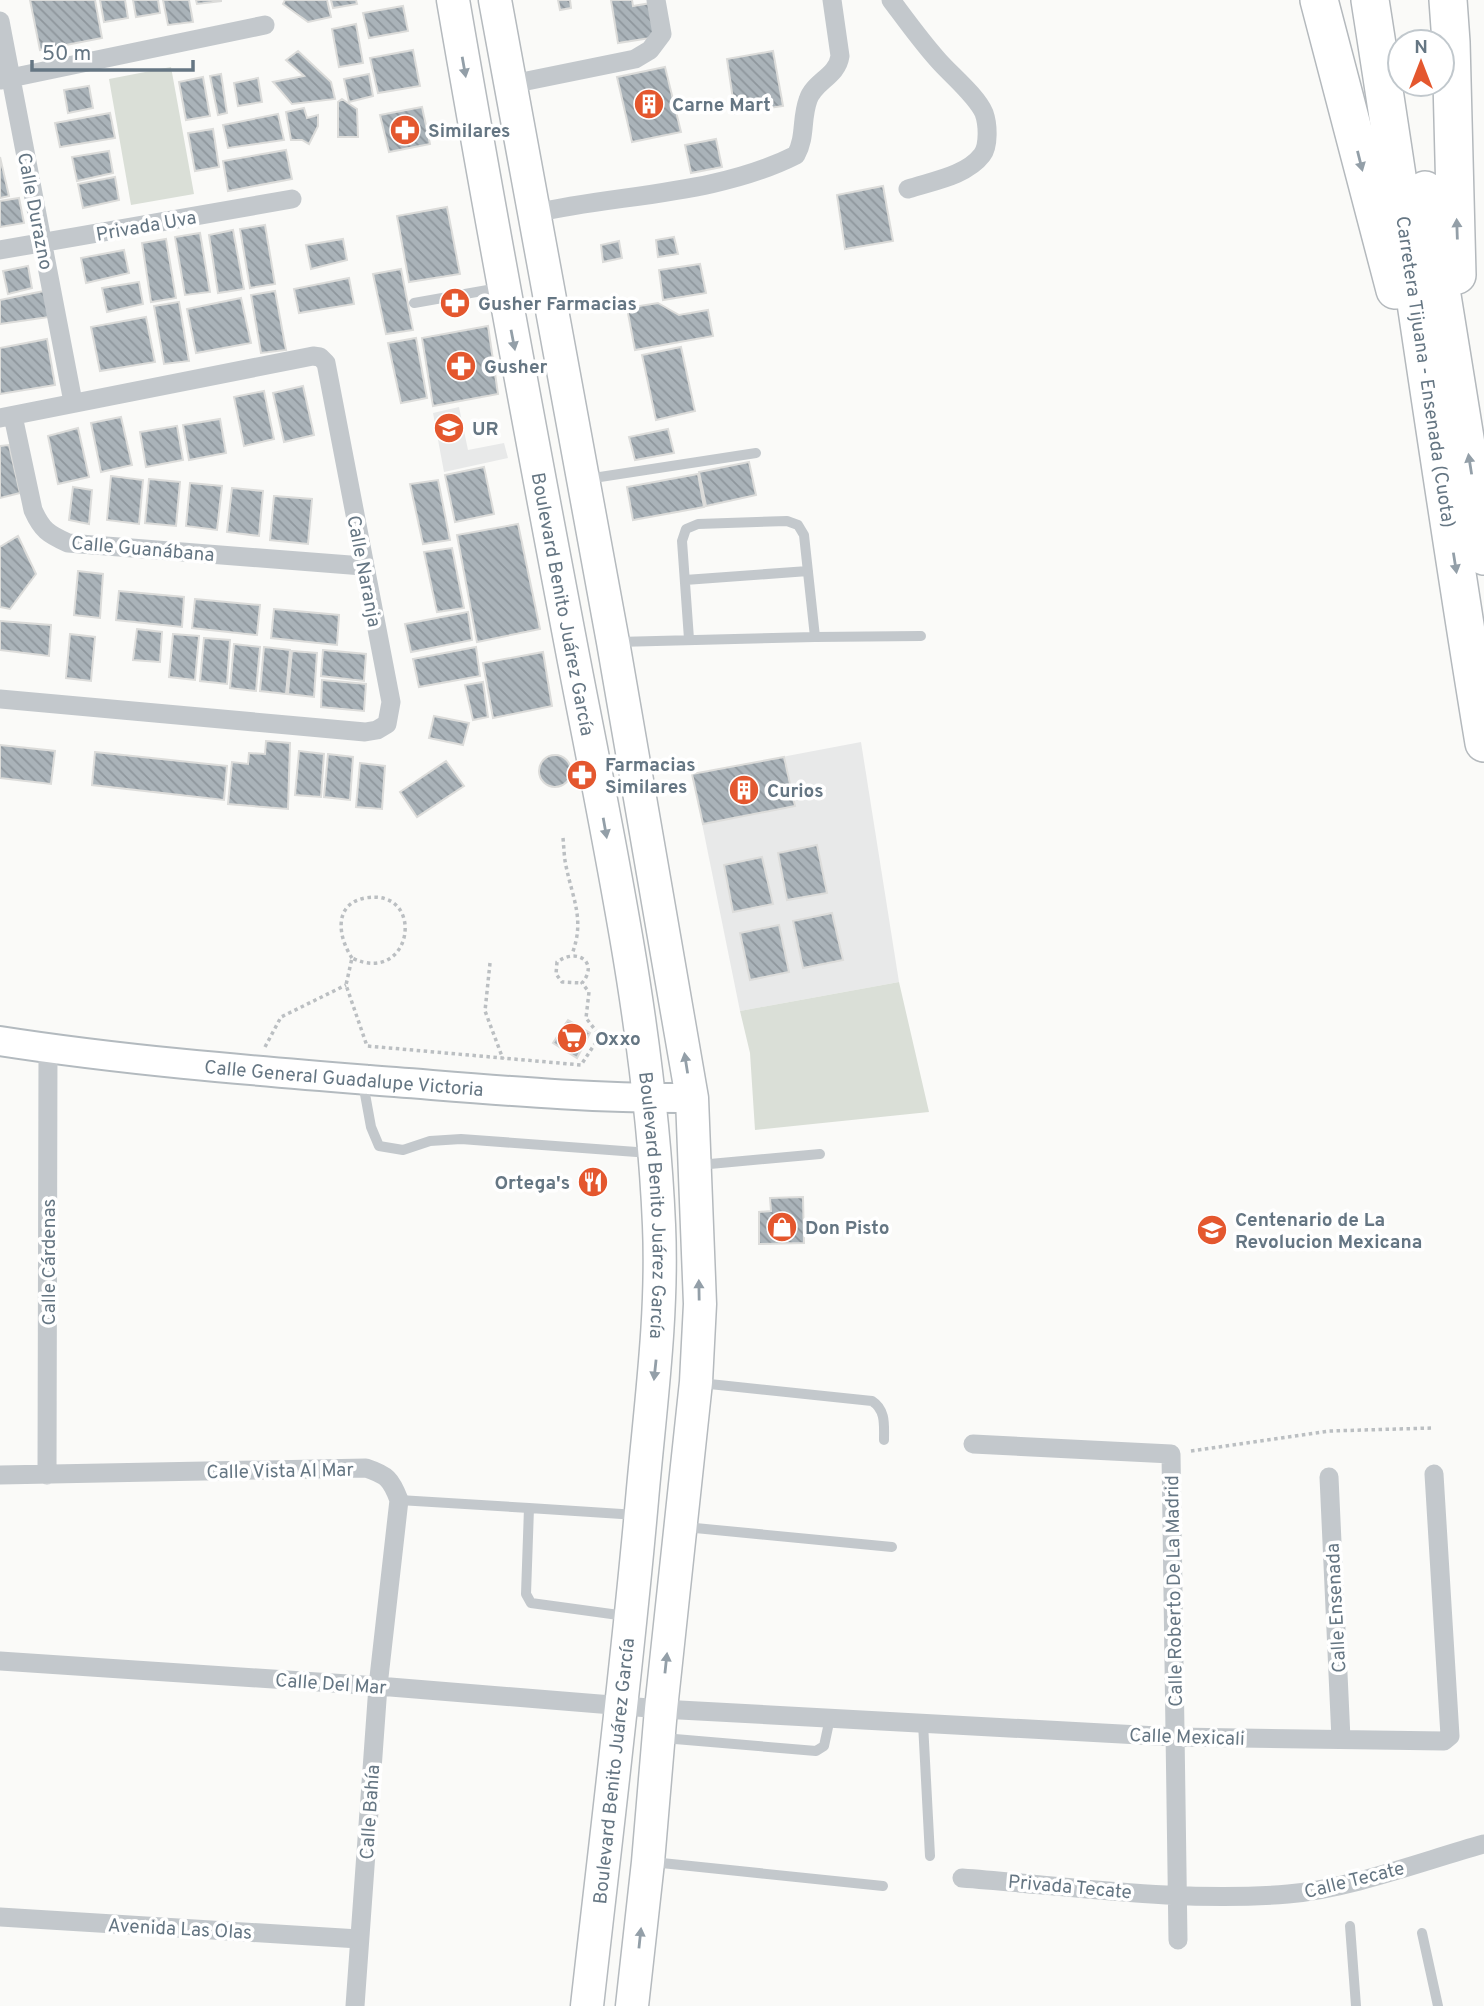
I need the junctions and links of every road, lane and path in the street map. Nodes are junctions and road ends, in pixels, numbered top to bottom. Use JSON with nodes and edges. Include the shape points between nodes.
{"nodes":[{"id":1,"x":453,"y":0,"type":"edge"},
{"id":2,"x":495,"y":0,"type":"edge"},
{"id":3,"x":656,"y":0,"type":"edge"},
{"id":4,"x":832,"y":0,"type":"edge"},
{"id":5,"x":891,"y":0,"type":"edge"},
{"id":6,"x":1319,"y":0,"type":"edge"},
{"id":7,"x":1330,"y":0,"type":"edge"},
{"id":8,"x":1370,"y":0,"type":"edge"},
{"id":9,"x":1395,"y":0,"type":"edge"},
{"id":10,"x":1441,"y":0,"type":"edge"},
{"id":11,"x":1448,"y":0,"type":"edge"},
{"id":12,"x":0,"y":21,"type":"edge"},
{"id":13,"x":265,"y":26,"type":"dead end"},
{"id":14,"x":1400,"y":28,"type":"edge"},
{"id":15,"x":1448,"y":28,"type":"edge"},
{"id":16,"x":1450,"y":28,"type":"edge"},
{"id":17,"x":6,"y":80,"type":"edge"},
{"id":18,"x":512,"y":84,"type":"junction"},
{"id":19,"x":1409,"y":98,"type":"edge"},
{"id":20,"x":1453,"y":98,"type":"edge"},
{"id":21,"x":1348,"y":112,"type":"junction"},
{"id":22,"x":908,"y":188,"type":"dead end"},
{"id":23,"x":292,"y":198,"type":"dead end"},
{"id":24,"x":535,"y":213,"type":"junction"},
{"id":25,"x":41,"y":243,"type":"junction"},
{"id":26,"x":0,"y":250,"type":"edge"},
{"id":27,"x":503,"y":288,"type":"junction"},
{"id":28,"x":414,"y":303,"type":"dead end"},
{"id":29,"x":1436,"y":348,"type":"junction"},
{"id":30,"x":73,"y":402,"type":"junction"},
{"id":31,"x":6,"y":417,"type":"edge"},
{"id":32,"x":756,"y":453,"type":"dead end"},
{"id":33,"x":583,"y":479,"type":"junction"},
{"id":34,"x":1484,"y":556,"type":"edge"},
{"id":35,"x":363,"y":566,"type":"junction"},
{"id":36,"x":808,"y":572,"type":"junction"},
{"id":37,"x":685,"y":580,"type":"junction"},
{"id":38,"x":921,"y":636,"type":"dead end"},
{"id":39,"x":815,"y":637,"type":"junction"},
{"id":40,"x":689,"y":639,"type":"junction"},
{"id":41,"x":613,"y":642,"type":"junction"},
{"id":42,"x":0,"y":699,"type":"edge"},
{"id":43,"x":1484,"y":743,"type":"edge"},
{"id":44,"x":563,"y":838,"type":"dead end"},
{"id":45,"x":572,"y":954,"type":"junction"},
{"id":46,"x":352,"y":958,"type":"junction"},
{"id":47,"x":490,"y":963,"type":"dead end"},
{"id":48,"x":582,"y":983,"type":"junction"},
{"id":49,"x":346,"y":985,"type":"junction"},
{"id":50,"x":0,"y":1041,"type":"edge"},
{"id":51,"x":48,"y":1048,"type":"junction"},
{"id":52,"x":503,"y":1059,"type":"junction"},
{"id":53,"x":235,"y":1069,"type":"junction"},
{"id":54,"x":362,"y":1079,"type":"junction"},
{"id":55,"x":512,"y":1091,"type":"junction"},
{"id":56,"x":650,"y":1098,"type":"junction"},
{"id":57,"x":692,"y":1098,"type":"junction"},
{"id":58,"x":654,"y":1153,"type":"junction"},
{"id":59,"x":820,"y":1154,"type":"dead end"},
{"id":60,"x":695,"y":1165,"type":"junction"},
{"id":61,"x":696,"y":1382,"type":"junction"},
{"id":62,"x":1433,"y":1428,"type":"dead end"},
{"id":63,"x":884,"y":1440,"type":"dead end"},
{"id":64,"x":972,"y":1444,"type":"dead end"},
{"id":65,"x":1171,"y":1454,"type":"junction"},
{"id":66,"x":1434,"y":1474,"type":"dead end"},
{"id":67,"x":0,"y":1475,"type":"edge"},
{"id":68,"x":47,"y":1475,"type":"junction"},
{"id":69,"x":1328,"y":1477,"type":"dead end"},
{"id":70,"x":399,"y":1500,"type":"junction"},
{"id":71,"x":529,"y":1508,"type":"junction"},
{"id":72,"x":641,"y":1516,"type":"junction"},
{"id":73,"x":681,"y":1527,"type":"junction"},
{"id":74,"x":892,"y":1547,"type":"dead end"},
{"id":75,"x":630,"y":1617,"type":"junction"},
{"id":76,"x":0,"y":1661,"type":"edge"},
{"id":77,"x":378,"y":1686,"type":"junction"},
{"id":78,"x":621,"y":1705,"type":"junction"},
{"id":79,"x":830,"y":1718,"type":"junction"},
{"id":80,"x":660,"y":1723,"type":"junction"},
{"id":81,"x":923,"y":1723,"type":"junction"},
{"id":82,"x":1176,"y":1737,"type":"junction"},
{"id":83,"x":1341,"y":1739,"type":"junction"},
{"id":84,"x":1484,"y":1844,"type":"edge"},
{"id":85,"x":930,"y":1856,"type":"dead end"},
{"id":86,"x":648,"y":1862,"type":"junction"},
{"id":87,"x":962,"y":1878,"type":"dead end"},
{"id":88,"x":883,"y":1886,"type":"dead end"},
{"id":89,"x":1179,"y":1895,"type":"junction"},
{"id":90,"x":0,"y":1917,"type":"edge"},
{"id":91,"x":1350,"y":1926,"type":"dead end"},
{"id":92,"x":1422,"y":1933,"type":"dead end"},
{"id":93,"x":359,"y":1939,"type":"junction"},
{"id":94,"x":1178,"y":1940,"type":"dead end"},
{"id":95,"x":355,"y":2006,"type":"edge"},
{"id":96,"x":587,"y":2006,"type":"edge"},
{"id":97,"x":632,"y":2006,"type":"edge"},
{"id":98,"x":1356,"y":2006,"type":"edge"},
{"id":99,"x":1438,"y":2006,"type":"edge"}],
"edges":[{"from":1,"to":27,"type":"main road","name":"Boulevard Benito Juárez García","one_way":true},
{"from":2,"to":18,"type":"main road","name":"Boulevard Benito Juárez García"},
{"from":3,"to":18,"type":"street","via":[[662,34],[650,50],[635,59]]},
{"from":4,"to":24,"type":"street","via":[[839,63],[808,98],[804,134],[796,155],[730,180]]},
{"from":5,"to":22,"type":"street","via":[[977,102],[987,129],[983,155],[965,170]]},
{"from":6,"to":21,"type":"highway"},
{"from":7,"to":21,"type":"highway"},
{"from":8,"to":29,"type":"highway","name":"Carretera Tijuana - Ensenada (Cuota)","via":[[1403,209]]},
{"from":9,"to":14,"type":"highway"},
{"from":10,"to":15,"type":"highway"},
{"from":11,"to":16,"type":"highway"},
{"from":12,"to":17,"type":"street","name":"Calle Durazno"},
{"from":13,"to":17,"type":"street"},
{"from":17,"to":25,"type":"street","name":"Calle Durazno"},
{"from":18,"to":24,"type":"main road","name":"Boulevard Benito Juárez García"},
{"from":19,"to":29,"type":"highway","name":"Carretera Tijuana - Ensenada (Cuota)"},
{"from":29,"to":20,"type":"highway","one_way":true,"via":[[1457,299]]},
{"from":21,"to":29,"type":"highway","one_way":true,"via":[[1390,272],[1409,325]]},
{"from":23,"to":25,"type":"street","name":"Privada Uva"},
{"from":24,"to":33,"type":"main road","name":"Boulevard Benito Juárez García"},
{"from":25,"to":26,"type":"street","name":"Privada Uva"},
{"from":25,"to":30,"type":"street","name":"Calle Durazno"},
{"from":27,"to":28,"type":"lane"},
{"from":27,"to":56,"type":"main road","name":"Boulevard Benito Juárez García","one_way":true,"via":[[597,781]]},
{"from":34,"to":29,"type":"highway","name":"Carretera Tijuana - Ensenada (Cuota)","one_way":true},
{"from":29,"to":43,"type":"highway","name":"Carretera Tijuana - Ensenada (Cuota)","one_way":true},
{"from":30,"to":31,"type":"street","name":"Calle Naranja"},
{"from":30,"to":35,"type":"street","name":"Calle Naranja","via":[[320,357],[326,363]]},
{"from":31,"to":35,"type":"street","name":"Calle Guanábana","via":[[33,510],[50,535],[68,542]]},
{"from":32,"to":33,"type":"lane"},
{"from":33,"to":41,"type":"main road","name":"Boulevard Benito Juárez García"},
{"from":35,"to":42,"type":"street","name":"Calle Naranja","via":[[391,702],[387,724],[377,730]]},
{"from":36,"to":37,"type":"lane"},
{"from":36,"to":37,"type":"lane","via":[[802,530],[793,522],[698,524],[683,535]]},
{"from":36,"to":39,"type":"lane"},
{"from":37,"to":40,"type":"lane"},
{"from":38,"to":39,"type":"lane"},
{"from":39,"to":40,"type":"lane"},
{"from":40,"to":41,"type":"lane"},
{"from":57,"to":41,"type":"main road","name":"Boulevard Benito Juárez García","one_way":true},
{"from":44,"to":45,"type":"path","via":[[579,918]]},
{"from":45,"to":48,"type":"path","via":[[587,965]]},
{"from":45,"to":48,"type":"path","via":[[557,962],[555,974],[562,982]]},
{"from":46,"to":46,"type":"path","via":[[376,963],[396,954],[407,931],[397,906],[373,897],[350,904],[342,914],[340,936]]},
{"from":46,"to":49,"type":"path"},
{"from":47,"to":52,"type":"path","via":[[485,1011]]},
{"from":48,"to":52,"type":"path","via":[[589,992],[586,1018],[600,1036],[581,1065]]},
{"from":49,"to":52,"type":"path","via":[[367,1046]]},
{"from":49,"to":53,"type":"path","via":[[281,1017],[261,1055]]},
{"from":50,"to":51,"type":"street","name":"Calle General Guadalupe Victoria"},
{"from":51,"to":53,"type":"street","name":"Calle General Guadalupe Victoria"},
{"from":51,"to":68,"type":"street","name":"Calle Cárdenas"},
{"from":52,"to":55,"type":"path"},
{"from":53,"to":54,"type":"street","name":"Calle General Guadalupe Victoria"},
{"from":54,"to":55,"type":"street","name":"Calle General Guadalupe Victoria"},
{"from":54,"to":58,"type":"lane","via":[[371,1128],[380,1146],[402,1150],[461,1139]]},
{"from":55,"to":56,"type":"street","name":"Calle General Guadalupe Victoria"},
{"from":56,"to":57,"type":"street","name":"Calle General Guadalupe Victoria"},
{"from":56,"to":58,"type":"main road","name":"Boulevard Benito Juárez García"},
{"from":57,"to":60,"type":"main road","name":"Boulevard Benito Juárez García"},
{"from":58,"to":72,"type":"main road","name":"Boulevard Benito Juárez García","one_way":true,"via":[[660,1229],[657,1346]]},
{"from":59,"to":60,"type":"lane"},
{"from":61,"to":60,"type":"main road","name":"Boulevard Benito Juárez García","one_way":true,"via":[[700,1304]]},
{"from":61,"to":63,"type":"lane","via":[[872,1401],[881,1408]]},
{"from":61,"to":73,"type":"main road","name":"Boulevard Benito Juárez García"},
{"from":62,"to":65,"type":"path","via":[[1328,1431]]},
{"from":64,"to":65,"type":"street"},
{"from":65,"to":82,"type":"street","name":"Calle Roberto De La Madrid"},
{"from":66,"to":83,"type":"street","name":"Calle Mexicali","via":[[1450,1737],[1444,1741]]},
{"from":67,"to":68,"type":"street","name":"Calle Vista Al Mar"},
{"from":68,"to":70,"type":"street","name":"Calle Vista Al Mar","via":[[366,1468],[383,1474]]},
{"from":69,"to":83,"type":"street","name":"Calle Ensenada"},
{"from":70,"to":71,"type":"lane"},
{"from":70,"to":77,"type":"street"},
{"from":71,"to":72,"type":"lane"},
{"from":71,"to":75,"type":"lane","via":[[526,1594],[531,1603]]},
{"from":72,"to":75,"type":"main road","name":"Boulevard Benito Juárez García"},
{"from":73,"to":74,"type":"lane"},
{"from":80,"to":73,"type":"main road","name":"Boulevard Benito Juárez García","one_way":true},
{"from":75,"to":78,"type":"main road","name":"Boulevard Benito Juárez García"},
{"from":76,"to":77,"type":"street","name":"Calle Del Mar"},
{"from":77,"to":78,"type":"street","name":"Calle Del Mar"},
{"from":77,"to":93,"type":"street","name":"Calle Bahía"},
{"from":78,"to":80,"type":"street","name":"Calle Del Mar"},
{"from":78,"to":96,"type":"main road","name":"Boulevard Benito Juárez García"},
{"from":79,"to":80,"type":"street","name":"Calle Mexicali"},
{"from":79,"to":80,"type":"lane","via":[[824,1746],[816,1751]]},
{"from":79,"to":81,"type":"street","name":"Calle Mexicali"},
{"from":80,"to":86,"type":"main road","name":"Boulevard Benito Juárez García"},
{"from":81,"to":82,"type":"street","name":"Calle Mexicali"},
{"from":81,"to":85,"type":"lane"},
{"from":82,"to":83,"type":"street","name":"Calle Mexicali"},
{"from":82,"to":89,"type":"street","name":"Calle Roberto De La Madrid"},
{"from":84,"to":89,"type":"street","name":"Calle Tecate","via":[[1328,1888],[1247,1896]]},
{"from":86,"to":88,"type":"lane"},
{"from":97,"to":86,"type":"main road","name":"Boulevard Benito Juárez García","one_way":true},
{"from":87,"to":89,"type":"street","name":"Privada Tecate"},
{"from":89,"to":94,"type":"street","name":"Calle Roberto De La Madrid"},
{"from":90,"to":93,"type":"street","name":"Avenida Las Olas"},
{"from":91,"to":98,"type":"lane"},
{"from":92,"to":99,"type":"lane"},
{"from":93,"to":95,"type":"street","name":"Calle Bahía"}]}
